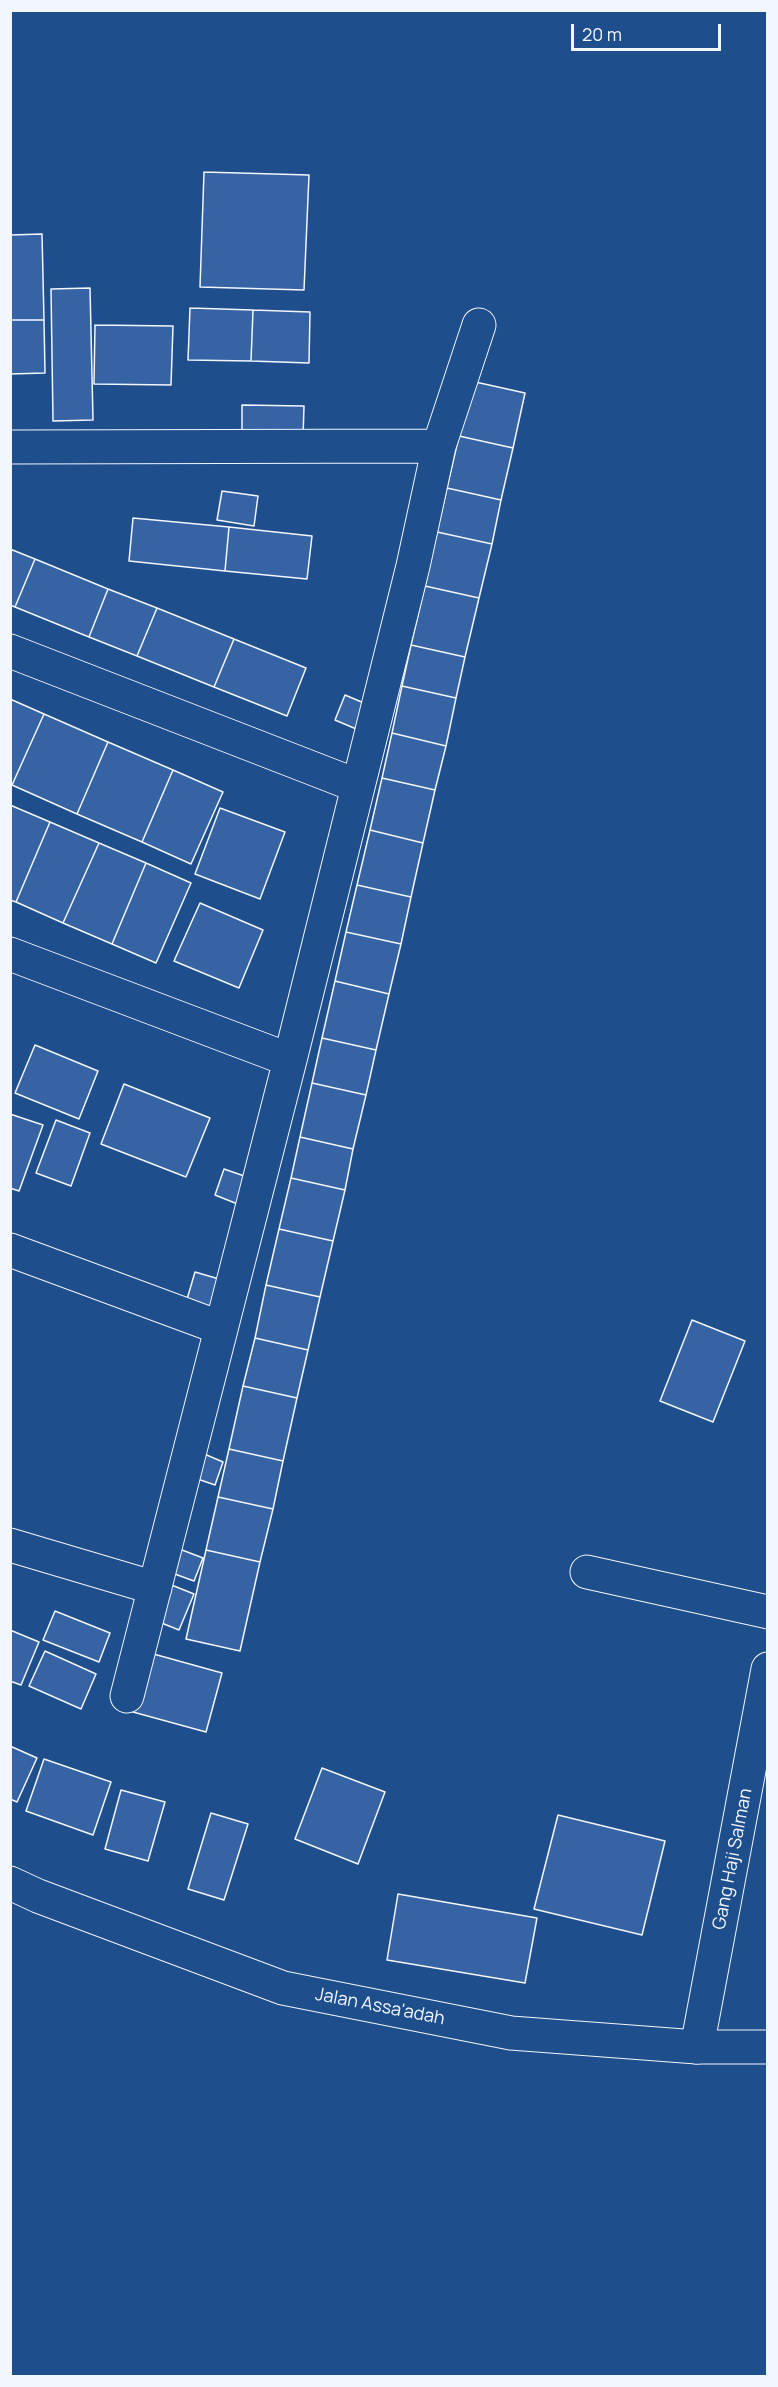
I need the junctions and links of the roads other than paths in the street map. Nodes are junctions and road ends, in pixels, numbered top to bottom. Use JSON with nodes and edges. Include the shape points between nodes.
{"nodes":[{"id":1,"x":479,"y":325,"type":"dead end"},
{"id":2,"x":439,"y":446,"type":"junction"},
{"id":3,"x":10,"y":447,"type":"edge"},
{"id":4,"x":10,"y":651,"type":"edge"},
{"id":5,"x":358,"y":786,"type":"junction"},
{"id":6,"x":10,"y":954,"type":"edge"},
{"id":7,"x":290,"y":1060,"type":"junction"},
{"id":8,"x":10,"y":1250,"type":"edge"},
{"id":9,"x":221,"y":1328,"type":"junction"},
{"id":10,"x":10,"y":1545,"type":"edge"},
{"id":11,"x":587,"y":1572,"type":"dead end"},
{"id":12,"x":155,"y":1588,"type":"junction"},
{"id":13,"x":768,"y":1612,"type":"edge"},
{"id":14,"x":768,"y":1669,"type":"edge"},
{"id":15,"x":127,"y":1696,"type":"dead end"},
{"id":16,"x":10,"y":1883,"type":"edge"},
{"id":17,"x":768,"y":2047,"type":"edge"},
{"id":18,"x":697,"y":2048,"type":"junction"}],
"edges":[{"from":1,"to":2,"type":"street"},
{"from":2,"to":3,"type":"street"},
{"from":2,"to":5,"type":"street"},
{"from":4,"to":5,"type":"street"},
{"from":5,"to":7,"type":"street"},
{"from":6,"to":7,"type":"street"},
{"from":7,"to":9,"type":"street"},
{"from":8,"to":9,"type":"street"},
{"from":9,"to":12,"type":"street"},
{"from":10,"to":12,"type":"street"},
{"from":11,"to":13,"type":"street"},
{"from":12,"to":15,"type":"street"},
{"from":14,"to":18,"type":"street","name":"Gang Haji Salman"},
{"from":16,"to":18,"type":"street","name":"Jalan Assa'adah","via":[[283,1988],[511,2032]]},
{"from":17,"to":18,"type":"street","name":"Jalan Assa'adah"}]}
